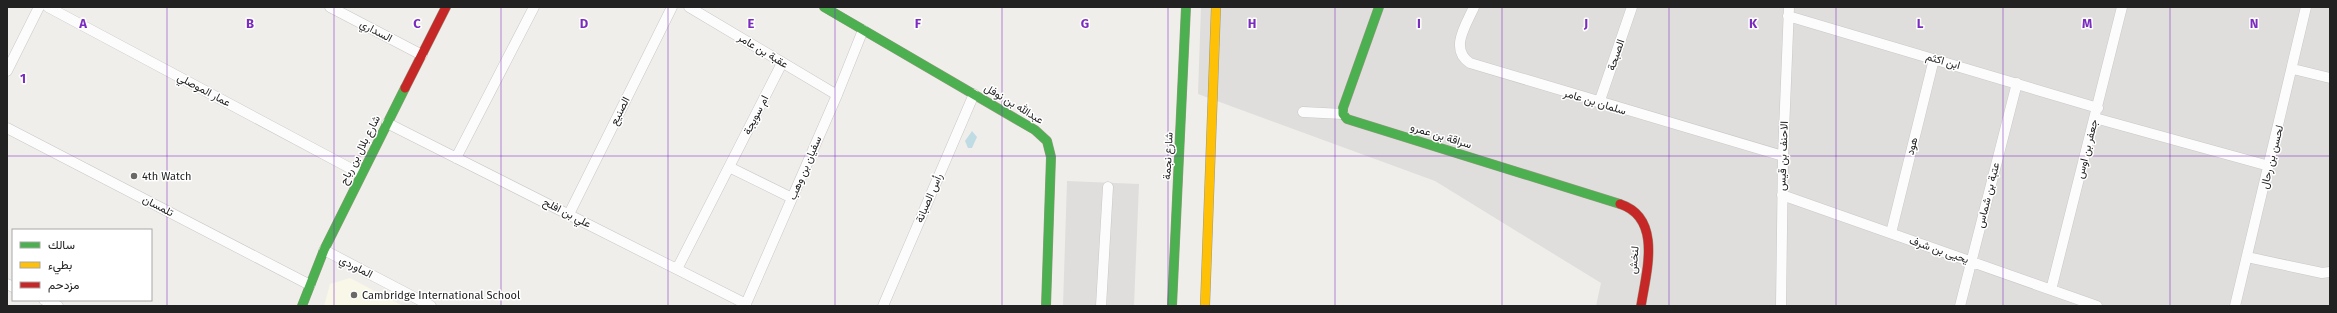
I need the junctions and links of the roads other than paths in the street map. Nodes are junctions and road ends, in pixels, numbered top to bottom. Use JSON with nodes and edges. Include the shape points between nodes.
{"nodes":[{"id":1,"x":39,"y":7,"type":"edge"},
{"id":2,"x":48,"y":7,"type":"edge"},
{"id":3,"x":330,"y":7,"type":"edge"},
{"id":4,"x":446,"y":7,"type":"edge"},
{"id":5,"x":534,"y":7,"type":"edge"},
{"id":6,"x":672,"y":7,"type":"edge"},
{"id":7,"x":689,"y":7,"type":"edge"},
{"id":8,"x":824,"y":7,"type":"edge"},
{"id":9,"x":1186,"y":7,"type":"edge"},
{"id":10,"x":1216,"y":7,"type":"edge"},
{"id":11,"x":1379,"y":7,"type":"edge"},
{"id":12,"x":1474,"y":7,"type":"edge"},
{"id":13,"x":1632,"y":7,"type":"edge"},
{"id":14,"x":2122,"y":7,"type":"edge"},
{"id":15,"x":2306,"y":7,"type":"edge"},
{"id":16,"x":1789,"y":12,"type":"edge"},
{"id":17,"x":863,"y":30,"type":"junction"},
{"id":18,"x":422,"y":55,"type":"junction"},
{"id":19,"x":1934,"y":59,"type":"junction"},
{"id":20,"x":782,"y":63,"type":"junction"},
{"id":21,"x":2293,"y":69,"type":"junction"},
{"id":22,"x":7,"y":71,"type":"edge"},
{"id":23,"x":2330,"y":78,"type":"edge"},
{"id":24,"x":2017,"y":83,"type":"junction"},
{"id":25,"x":974,"y":94,"type":"junction"},
{"id":26,"x":837,"y":95,"type":"junction"},
{"id":27,"x":1599,"y":103,"type":"junction"},
{"id":28,"x":1303,"y":112,"type":"dead end"},
{"id":29,"x":2097,"y":113,"type":"junction"},
{"id":30,"x":1343,"y":114,"type":"junction"},
{"id":31,"x":386,"y":123,"type":"junction"},
{"id":32,"x":7,"y":128,"type":"edge"},
{"id":33,"x":1783,"y":156,"type":"junction"},
{"id":34,"x":456,"y":158,"type":"junction"},
{"id":35,"x":2269,"y":166,"type":"junction"},
{"id":36,"x":729,"y":167,"type":"junction"},
{"id":37,"x":361,"y":174,"type":"junction"},
{"id":38,"x":1108,"y":187,"type":"dead end"},
{"id":39,"x":1782,"y":195,"type":"junction"},
{"id":40,"x":792,"y":198,"type":"junction"},
{"id":41,"x":568,"y":214,"type":"junction"},
{"id":42,"x":1640,"y":216,"type":"joint"},
{"id":43,"x":1890,"y":233,"type":"junction"},
{"id":44,"x":324,"y":250,"type":"junction"},
{"id":45,"x":2247,"y":257,"type":"junction"},
{"id":46,"x":1971,"y":262,"type":"junction"},
{"id":47,"x":677,"y":269,"type":"junction"},
{"id":48,"x":2330,"y":272,"type":"edge"},
{"id":49,"x":310,"y":285,"type":"junction"},
{"id":50,"x":2051,"y":290,"type":"junction"},
{"id":51,"x":46,"y":301,"type":"edge"},
{"id":52,"x":746,"y":305,"type":"edge"},
{"id":53,"x":887,"y":305,"type":"edge"},
{"id":54,"x":58,"y":306,"type":"edge"},
{"id":55,"x":302,"y":306,"type":"edge"},
{"id":56,"x":431,"y":306,"type":"edge"},
{"id":57,"x":1046,"y":306,"type":"edge"},
{"id":58,"x":1101,"y":306,"type":"edge"},
{"id":59,"x":1172,"y":306,"type":"edge"},
{"id":60,"x":1205,"y":306,"type":"edge"},
{"id":61,"x":1641,"y":306,"type":"edge"},
{"id":62,"x":1781,"y":306,"type":"edge"},
{"id":63,"x":1960,"y":306,"type":"edge"},
{"id":64,"x":2097,"y":306,"type":"edge"},
{"id":65,"x":2235,"y":306,"type":"edge"}],
"edges":[{"from":1,"to":22,"type":"street"},
{"from":2,"to":37,"type":"street","name":"عمار الموصلي"},
{"from":3,"to":18,"type":"street","name":"السداري"},
{"from":4,"to":18,"type":"street","name":"شارع بلال بن رباح"},
{"from":5,"to":34,"type":"street"},
{"from":6,"to":41,"type":"street","name":"الصنيع"},
{"from":7,"to":20,"type":"street","name":"عقبة بن عامر"},
{"from":8,"to":17,"type":"street","name":"عبدالله بن نوفل"},
{"from":9,"to":59,"type":"street","name":"شارع نجمة"},
{"from":10,"to":60,"type":"street"},
{"from":11,"to":30,"type":"street"},
{"from":12,"to":27,"type":"street","name":"سلمان بن عامر","via":[[1459,41],[1463,59]]},
{"from":13,"to":27,"type":"street","name":"الصبحة"},
{"from":14,"to":29,"type":"street","name":"جعفر بن اوس"},
{"from":15,"to":21,"type":"street","name":"لحسن بن رحال"},
{"from":16,"to":19,"type":"street","name":"ابن اكثم"},
{"from":16,"to":33,"type":"street","name":"الاحنف بن قيس"},
{"from":17,"to":25,"type":"street","name":"عبدالله بن نوفل"},
{"from":17,"to":26,"type":"street","name":"سفيان بن وهب"},
{"from":18,"to":31,"type":"street","name":"شارع بلال بن رباح"},
{"from":19,"to":24,"type":"street","name":"ابن اكثم"},
{"from":19,"to":43,"type":"street","name":"هود"},
{"from":20,"to":26,"type":"street","name":"عقبة بن عامر"},
{"from":20,"to":36,"type":"street","name":"ام سويجة"},
{"from":21,"to":23,"type":"street"},
{"from":21,"to":35,"type":"street","name":"لحسن بن رحال"},
{"from":24,"to":29,"type":"street","name":"ابن اكثم"},
{"from":24,"to":46,"type":"street","name":"عتبة بن شماس"},
{"from":25,"to":53,"type":"street","name":"رأس الصبانة"},
{"from":25,"to":57,"type":"street","name":"عبدالله بن نوفل","via":[[1042,135],[1050,149]]},
{"from":26,"to":40,"type":"street","name":"سفيان بن وهب"},
{"from":27,"to":33,"type":"street","name":"سلمان بن عامر"},
{"from":28,"to":30,"type":"street"},
{"from":29,"to":35,"type":"street","name":"ابن اكثم"},
{"from":29,"to":50,"type":"street","name":"جعفر بن اوس"},
{"from":30,"to":42,"type":"street","name":"سراقة بن عمرو","via":[[1347,120],[1606,199],[1625,206]]},
{"from":31,"to":34,"type":"street","name":"علي بن افلح"},
{"from":31,"to":37,"type":"street","name":"شارع بلال بن رباح"},
{"from":32,"to":49,"type":"street","name":"تلمسان"},
{"from":33,"to":39,"type":"street","name":"الاحنف بن قيس"},
{"from":34,"to":41,"type":"street","name":"علي بن افلح"},
{"from":35,"to":45,"type":"street","name":"لحسن بن رحال"},
{"from":36,"to":40,"type":"street"},
{"from":36,"to":47,"type":"street","name":"ام سويجة"},
{"from":37,"to":44,"type":"street","name":"شارع بلال بن رباح"},
{"from":38,"to":58,"type":"street"},
{"from":39,"to":43,"type":"street","name":"يحيى بن شرف"},
{"from":39,"to":62,"type":"street","name":"الاحنف بن قيس"},
{"from":40,"to":52,"type":"street","name":"سفيان بن وهب"},
{"from":41,"to":47,"type":"street","name":"علي بن افلح"},
{"from":42,"to":61,"type":"street","name":"لنخش","via":[[1646,231],[1648,247]]},
{"from":43,"to":46,"type":"street","name":"يحيى بن شرف"},
{"from":44,"to":49,"type":"street","name":"شارع بلال بن رباح"},
{"from":44,"to":56,"type":"street","name":"الماوردي"},
{"from":45,"to":48,"type":"street","via":[[2322,273]]},
{"from":45,"to":65,"type":"street","name":"لحسن بن رحال"},
{"from":46,"to":50,"type":"street","name":"يحيى بن شرف"},
{"from":46,"to":63,"type":"street","name":"عتبة بن شماس"},
{"from":47,"to":52,"type":"street","name":"علي بن افلح"},
{"from":49,"to":55,"type":"street","name":"شارع بلال بن رباح"},
{"from":50,"to":64,"type":"street","name":"يحيى بن شرف"},
{"from":51,"to":54,"type":"street"}]}
